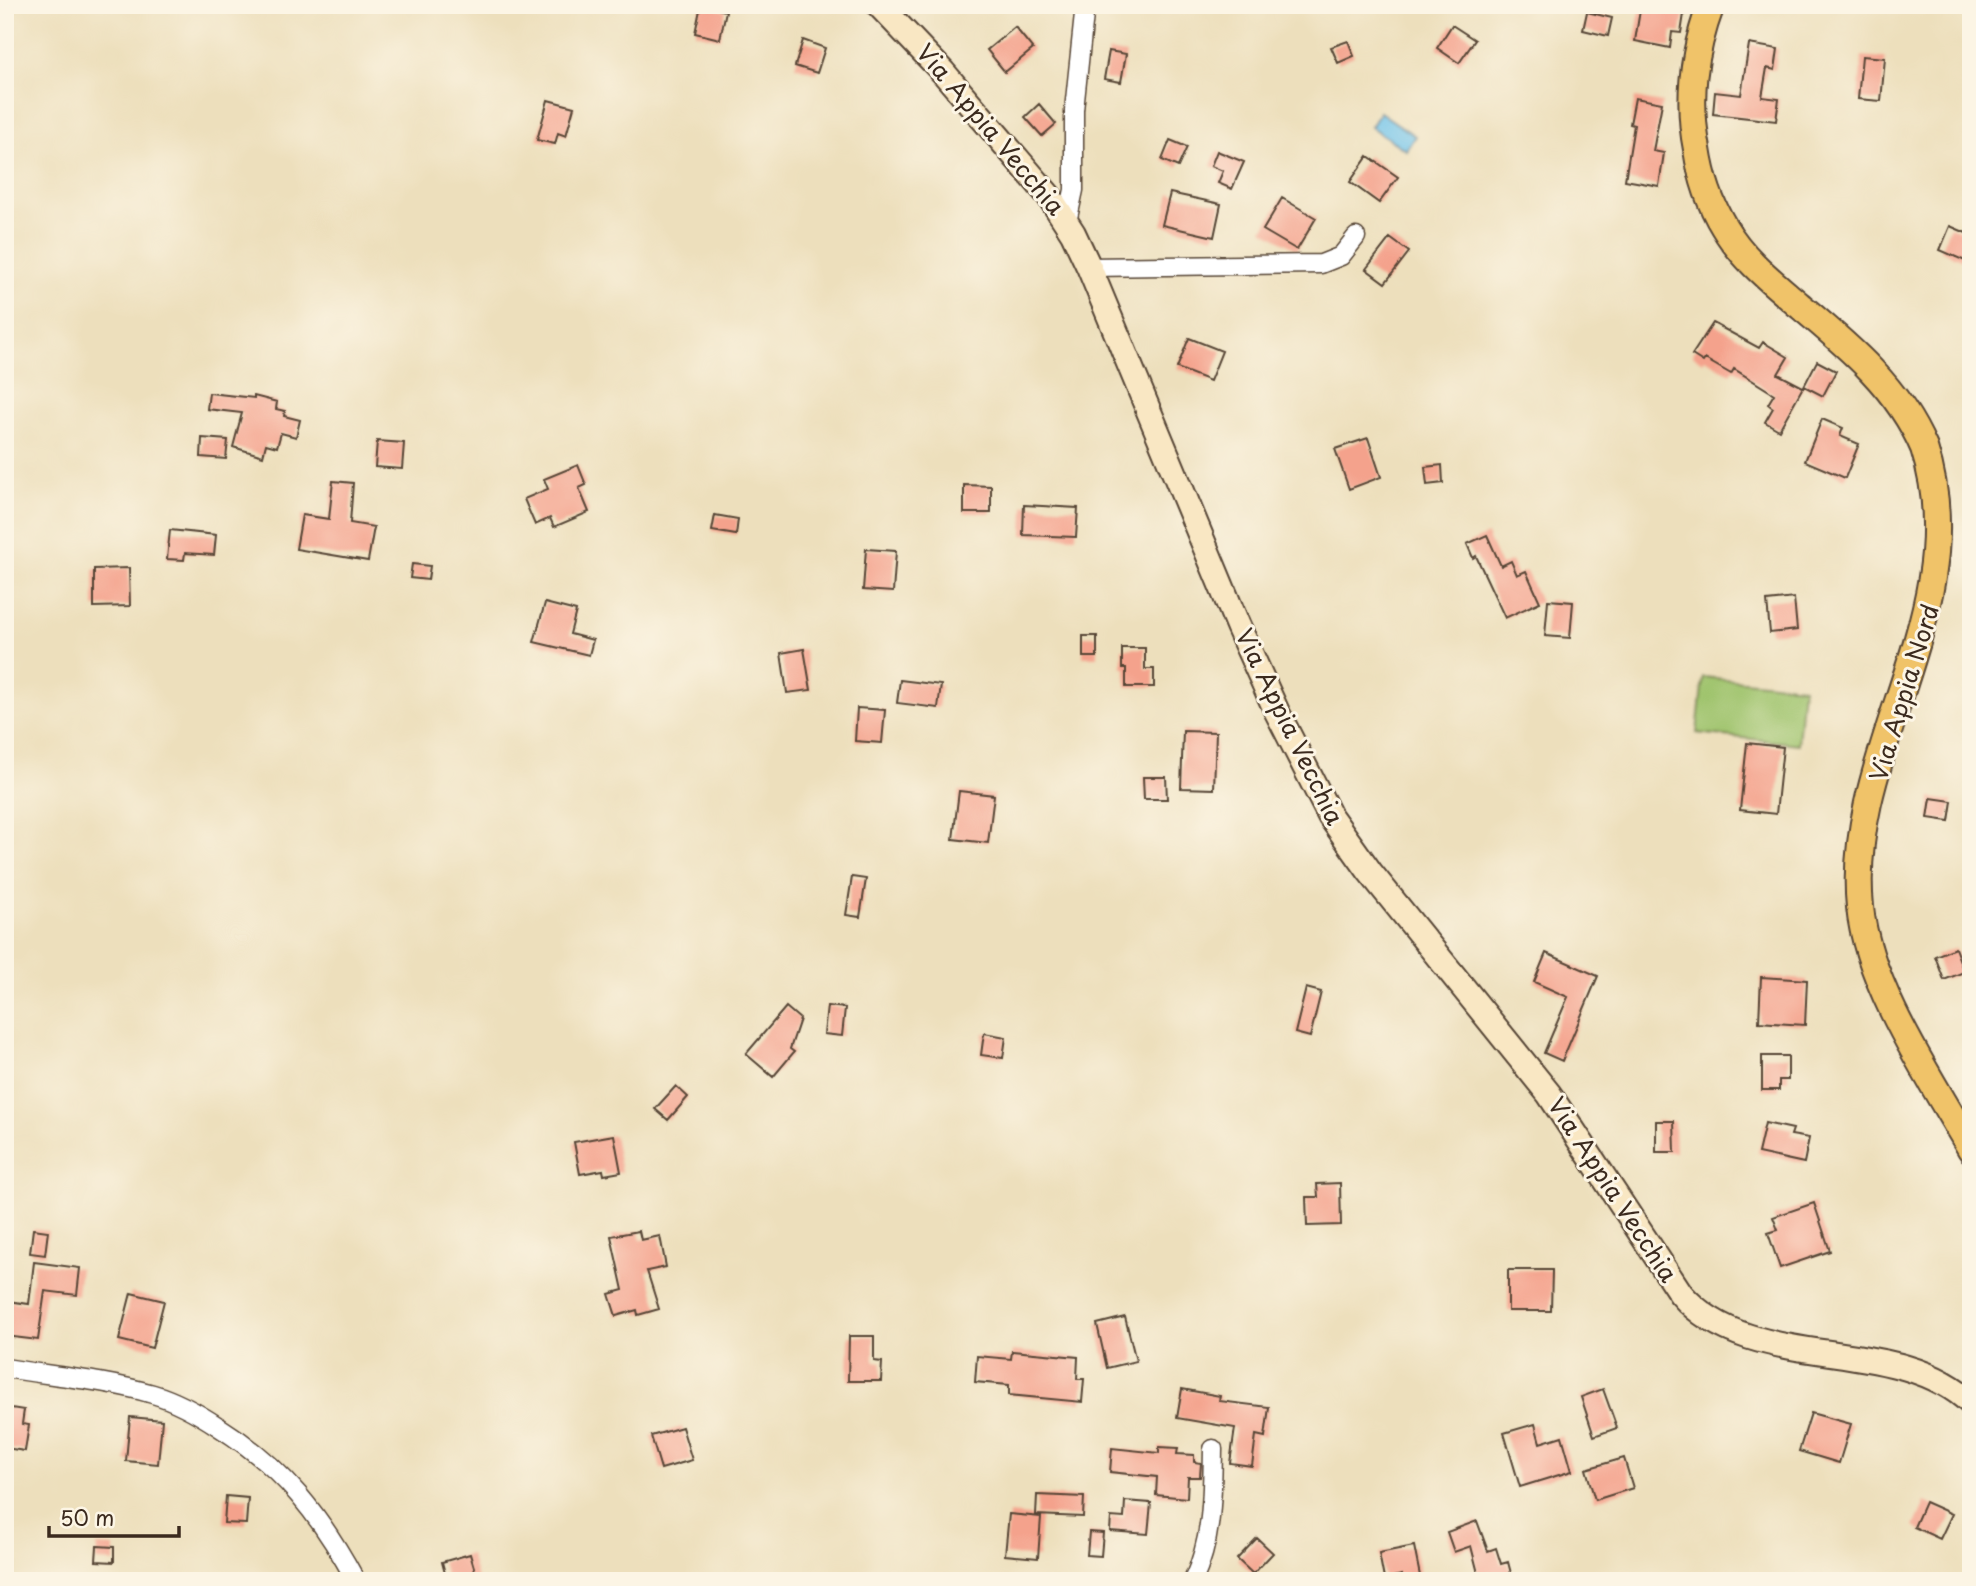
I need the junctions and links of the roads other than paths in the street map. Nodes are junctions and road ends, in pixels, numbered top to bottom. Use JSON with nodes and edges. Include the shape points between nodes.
{"nodes":[{"id":1,"x":879,"y":5,"type":"edge"},
{"id":2,"x":1086,"y":5,"type":"edge"},
{"id":3,"x":1711,"y":5,"type":"edge"},
{"id":4,"x":1067,"y":222,"type":"junction"},
{"id":5,"x":1356,"y":237,"type":"dead end"},
{"id":6,"x":1089,"y":268,"type":"junction"},
{"id":7,"x":1971,"y":1149,"type":"edge"},
{"id":8,"x":5,"y":1368,"type":"edge"},
{"id":9,"x":1971,"y":1403,"type":"edge"},
{"id":10,"x":1213,"y":1449,"type":"dead end"},
{"id":11,"x":356,"y":1581,"type":"edge"},
{"id":12,"x":1193,"y":1581,"type":"edge"}],
"edges":[{"from":1,"to":4,"type":"main road","name":"Via Appia Vecchia","via":[[1043,187]]},
{"from":2,"to":4,"type":"street","via":[[1074,110],[1074,190]]},
{"from":3,"to":7,"type":"main road","name":"Via Appia Nord","via":[[1694,63],[1691,103],[1698,155],[1718,215],[1762,274],[1853,352],[1893,394],[1920,440],[1936,486],[1940,536],[1933,606],[1874,792],[1863,843],[1859,897],[1866,939],[1886,993]]},
{"from":4,"to":6,"type":"main road","name":"Via Appia Vecchia"},
{"from":5,"to":6,"type":"street","via":[[1341,256],[1321,264]]},
{"from":6,"to":9,"type":"main road","name":"Via Appia Vecchia","via":[[1238,626],[1324,805],[1362,862],[1549,1094],[1681,1294],[1702,1314],[1738,1332],[1904,1369],[1940,1383]]},
{"from":8,"to":11,"type":"street","via":[[136,1390],[202,1416],[256,1452],[296,1490]]},
{"from":10,"to":12,"type":"street","via":[[1211,1523]]}]}
